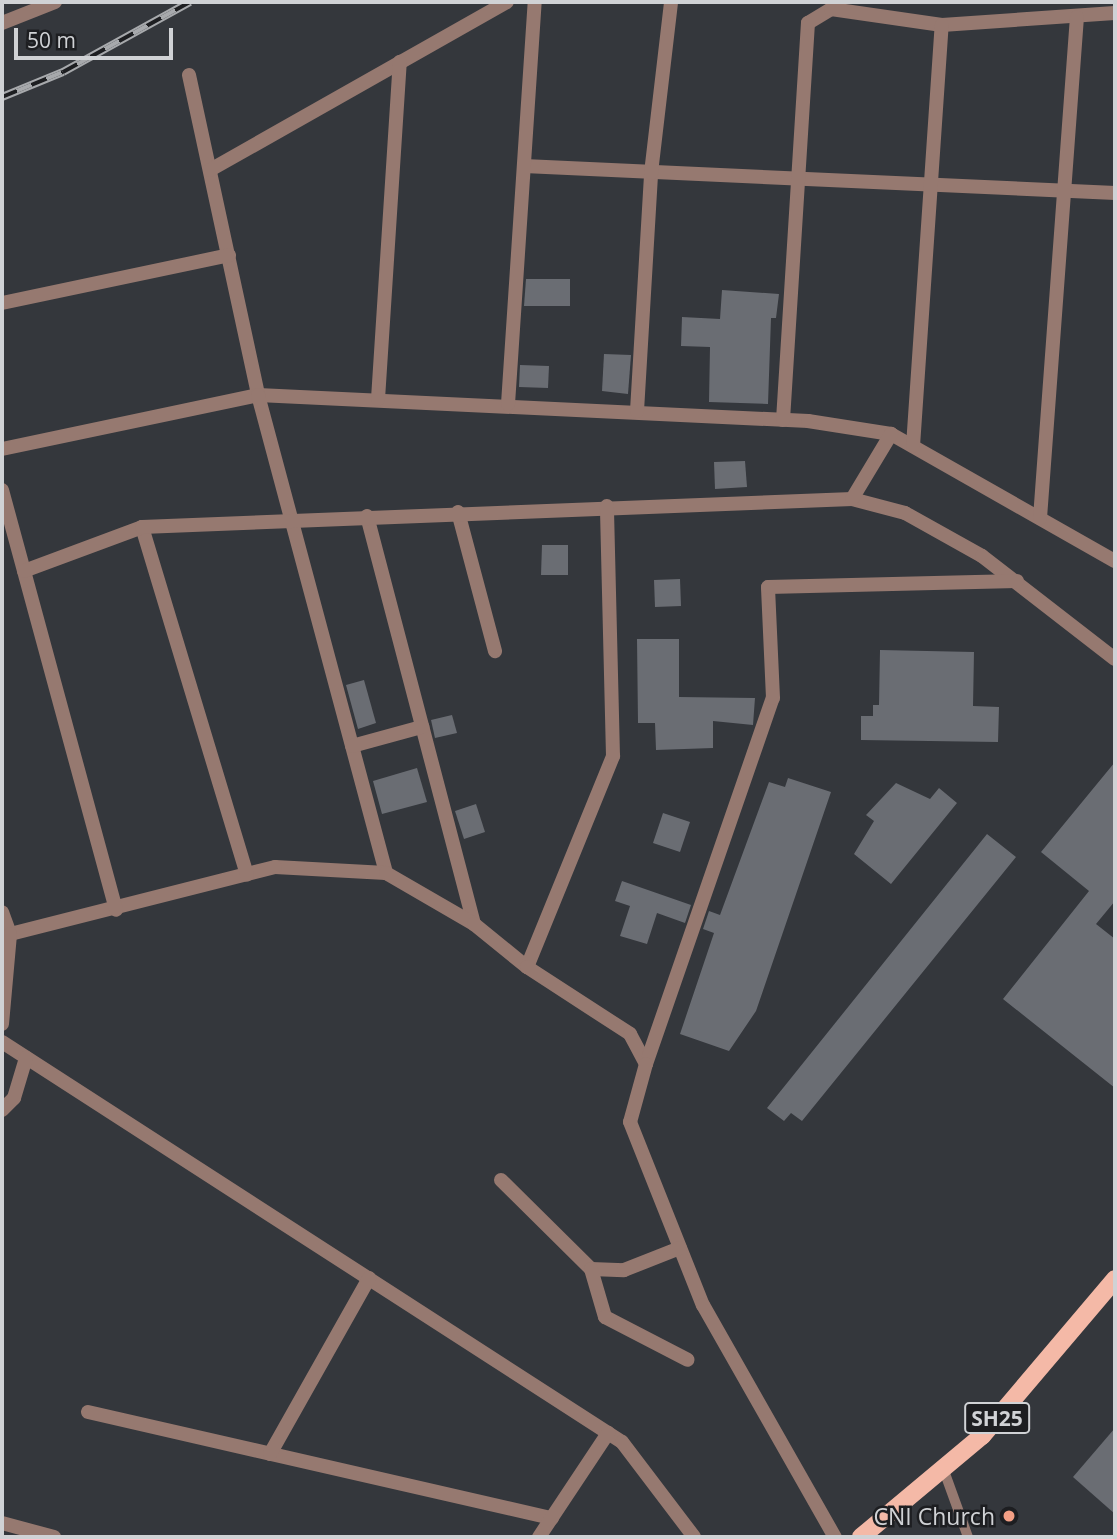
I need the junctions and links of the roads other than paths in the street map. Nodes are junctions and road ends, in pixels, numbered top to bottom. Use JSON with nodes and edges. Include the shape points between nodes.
{"nodes":[{"id":1,"x":55,"y":2,"type":"edge"},
{"id":2,"x":507,"y":2,"type":"edge"},
{"id":3,"x":535,"y":2,"type":"edge"},
{"id":4,"x":670,"y":2,"type":"edge"},
{"id":5,"x":1115,"y":13,"type":"edge"},
{"id":6,"x":1077,"y":17,"type":"junction"},
{"id":7,"x":2,"y":23,"type":"edge"},
{"id":8,"x":942,"y":25,"type":"junction"},
{"id":9,"x":400,"y":62,"type":"junction"},
{"id":10,"x":189,"y":75,"type":"dead end"},
{"id":11,"x":524,"y":166,"type":"junction"},
{"id":12,"x":210,"y":170,"type":"junction"},
{"id":13,"x":650,"y":173,"type":"junction"},
{"id":14,"x":794,"y":181,"type":"junction"},
{"id":15,"x":935,"y":182,"type":"junction"},
{"id":16,"x":1068,"y":189,"type":"junction"},
{"id":17,"x":1115,"y":193,"type":"edge"},
{"id":18,"x":229,"y":255,"type":"junction"},
{"id":19,"x":2,"y":303,"type":"edge"},
{"id":20,"x":258,"y":396,"type":"junction"},
{"id":21,"x":378,"y":399,"type":"junction"},
{"id":22,"x":508,"y":404,"type":"junction"},
{"id":23,"x":637,"y":411,"type":"junction"},
{"id":24,"x":783,"y":419,"type":"junction"},
{"id":25,"x":891,"y":434,"type":"junction"},
{"id":26,"x":913,"y":446,"type":"junction"},
{"id":27,"x":2,"y":449,"type":"edge"},
{"id":28,"x":2,"y":490,"type":"edge"},
{"id":29,"x":852,"y":499,"type":"junction"},
{"id":30,"x":607,"y":506,"type":"junction"},
{"id":31,"x":458,"y":512,"type":"junction"},
{"id":32,"x":367,"y":516,"type":"junction"},
{"id":33,"x":1040,"y":518,"type":"junction"},
{"id":34,"x":291,"y":519,"type":"junction"},
{"id":35,"x":142,"y":527,"type":"junction"},
{"id":36,"x":1115,"y":561,"type":"edge"},
{"id":37,"x":24,"y":570,"type":"junction"},
{"id":38,"x":1017,"y":581,"type":"junction"},
{"id":39,"x":495,"y":650,"type":"dead end"},
{"id":40,"x":1115,"y":659,"type":"edge"},
{"id":41,"x":422,"y":727,"type":"junction"},
{"id":42,"x":352,"y":746,"type":"junction"},
{"id":43,"x":386,"y":873,"type":"junction"},
{"id":44,"x":247,"y":875,"type":"junction"},
{"id":45,"x":116,"y":910,"type":"junction"},
{"id":46,"x":2,"y":912,"type":"edge"},
{"id":47,"x":474,"y":924,"type":"junction"},
{"id":48,"x":10,"y":933,"type":"junction"},
{"id":49,"x":527,"y":967,"type":"junction"},
{"id":50,"x":2,"y":1024,"type":"edge"},
{"id":51,"x":2,"y":1042,"type":"edge"},
{"id":52,"x":26,"y":1058,"type":"junction"},
{"id":53,"x":646,"y":1064,"type":"junction"},
{"id":54,"x":2,"y":1110,"type":"edge"},
{"id":55,"x":501,"y":1180,"type":"dead end"},
{"id":56,"x":680,"y":1248,"type":"junction"},
{"id":57,"x":591,"y":1269,"type":"junction"},
{"id":58,"x":369,"y":1278,"type":"junction"},
{"id":59,"x":1115,"y":1279,"type":"edge"},
{"id":60,"x":688,"y":1360,"type":"dead end"},
{"id":61,"x":88,"y":1412,"type":"dead end"},
{"id":62,"x":608,"y":1433,"type":"junction"},
{"id":63,"x":270,"y":1454,"type":"junction"},
{"id":64,"x":943,"y":1468,"type":"junction"},
{"id":65,"x":552,"y":1518,"type":"junction"},
{"id":66,"x":2,"y":1523,"type":"edge"},
{"id":67,"x":54,"y":1537,"type":"edge"},
{"id":68,"x":539,"y":1537,"type":"edge"},
{"id":69,"x":694,"y":1537,"type":"edge"},
{"id":70,"x":835,"y":1537,"type":"edge"},
{"id":71,"x":860,"y":1537,"type":"edge"},
{"id":72,"x":968,"y":1537,"type":"edge"}],
"edges":[{"from":1,"to":7,"type":"street"},
{"from":2,"to":9,"type":"street"},
{"from":3,"to":11,"type":"street"},
{"from":4,"to":13,"type":"street"},
{"from":5,"to":6,"type":"street"},
{"from":6,"to":8,"type":"street"},
{"from":6,"to":16,"type":"street"},
{"from":8,"to":14,"type":"street","via":[[817,12],[803,40]]},
{"from":8,"to":15,"type":"street"},
{"from":9,"to":12,"type":"street"},
{"from":9,"to":21,"type":"street"},
{"from":10,"to":12,"type":"street"},
{"from":11,"to":13,"type":"street"},
{"from":11,"to":22,"type":"street"},
{"from":12,"to":18,"type":"street"},
{"from":13,"to":14,"type":"street"},
{"from":13,"to":23,"type":"street"},
{"from":14,"to":15,"type":"street"},
{"from":14,"to":24,"type":"street"},
{"from":15,"to":16,"type":"street"},
{"from":15,"to":26,"type":"street"},
{"from":16,"to":17,"type":"street"},
{"from":16,"to":33,"type":"street"},
{"from":18,"to":19,"type":"street"},
{"from":18,"to":20,"type":"street"},
{"from":20,"to":21,"type":"street"},
{"from":20,"to":27,"type":"street"},
{"from":20,"to":34,"type":"street"},
{"from":21,"to":22,"type":"street"},
{"from":22,"to":23,"type":"street"},
{"from":23,"to":24,"type":"street"},
{"from":24,"to":25,"type":"street"},
{"from":25,"to":26,"type":"street"},
{"from":25,"to":29,"type":"street"},
{"from":26,"to":33,"type":"street"},
{"from":28,"to":37,"type":"street"},
{"from":29,"to":30,"type":"street"},
{"from":29,"to":38,"type":"street","via":[[905,513]]},
{"from":30,"to":31,"type":"street"},
{"from":30,"to":49,"type":"street","via":[[613,756]]},
{"from":31,"to":32,"type":"street"},
{"from":31,"to":39,"type":"street"},
{"from":32,"to":34,"type":"street"},
{"from":32,"to":41,"type":"street"},
{"from":33,"to":36,"type":"street"},
{"from":34,"to":35,"type":"street"},
{"from":34,"to":42,"type":"street"},
{"from":35,"to":37,"type":"street"},
{"from":35,"to":44,"type":"street"},
{"from":37,"to":45,"type":"street"},
{"from":38,"to":40,"type":"street"},
{"from":38,"to":53,"type":"street","via":[[768,587],[773,698]]},
{"from":41,"to":42,"type":"street"},
{"from":41,"to":47,"type":"street"},
{"from":42,"to":43,"type":"street"},
{"from":43,"to":44,"type":"street","via":[[275,867]]},
{"from":43,"to":47,"type":"street"},
{"from":44,"to":45,"type":"street"},
{"from":45,"to":48,"type":"street"},
{"from":46,"to":48,"type":"street"},
{"from":47,"to":49,"type":"street"},
{"from":48,"to":50,"type":"street"},
{"from":49,"to":53,"type":"street","via":[[630,1034]]},
{"from":51,"to":52,"type":"street"},
{"from":52,"to":54,"type":"street","via":[[15,1098]]},
{"from":52,"to":58,"type":"street"},
{"from":53,"to":56,"type":"street","via":[[630,1122]]},
{"from":55,"to":57,"type":"street"},
{"from":56,"to":57,"type":"street","via":[[624,1270]]},
{"from":56,"to":70,"type":"street","via":[[703,1305]]},
{"from":57,"to":60,"type":"street","via":[[605,1317]]},
{"from":58,"to":62,"type":"street"},
{"from":58,"to":63,"type":"street"},
{"from":59,"to":64,"type":"main road","number":"SH25","via":[[982,1436]]},
{"from":61,"to":63,"type":"street"},
{"from":62,"to":65,"type":"street"},
{"from":62,"to":69,"type":"street"},
{"from":63,"to":65,"type":"street"},
{"from":64,"to":71,"type":"main road","number":"SH25"},
{"from":64,"to":72,"type":"lane"},
{"from":65,"to":68,"type":"street"},
{"from":66,"to":67,"type":"street"}]}
